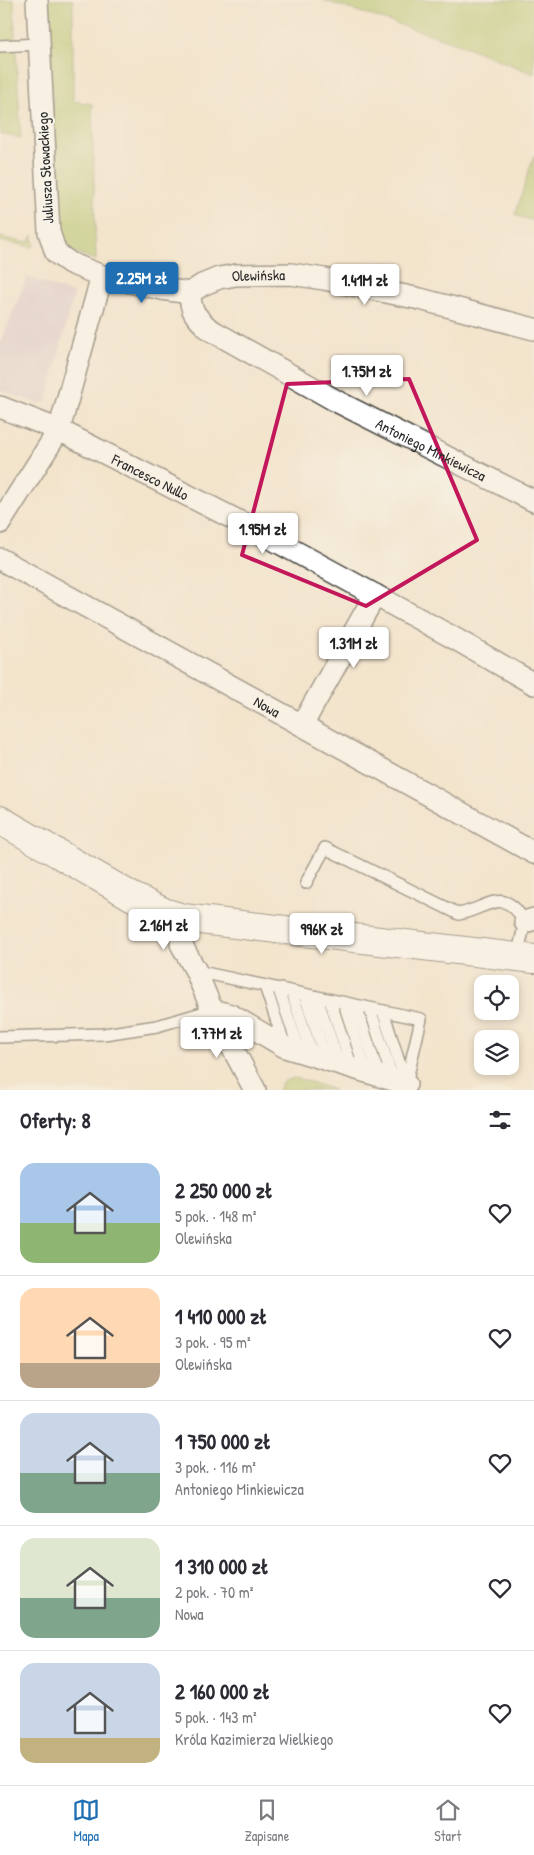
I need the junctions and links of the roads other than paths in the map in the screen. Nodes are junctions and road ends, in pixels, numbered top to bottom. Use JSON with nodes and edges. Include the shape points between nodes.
{"nodes":[{"id":1,"x":37,"y":0,"type":"edge"},
{"id":2,"x":40,"y":44,"type":"junction"},
{"id":3,"x":0,"y":46,"type":"edge"},
{"id":4,"x":102,"y":276,"type":"junction"},
{"id":5,"x":190,"y":293,"type":"junction"},
{"id":6,"x":534,"y":329,"type":"edge"},
{"id":7,"x":0,"y":407,"type":"edge"},
{"id":8,"x":59,"y":430,"type":"junction"},
{"id":9,"x":534,"y":501,"type":"edge"},
{"id":10,"x":0,"y":523,"type":"edge"},
{"id":11,"x":0,"y":559,"type":"edge"},
{"id":12,"x":375,"y":595,"type":"junction"},
{"id":13,"x":534,"y":684,"type":"edge"},
{"id":14,"x":302,"y":726,"type":"junction"},
{"id":15,"x":0,"y":820,"type":"edge"},
{"id":16,"x":534,"y":853,"type":"edge"},
{"id":17,"x":306,"y":882,"type":"dead end"},
{"id":18,"x":183,"y":918,"type":"junction"},
{"id":19,"x":530,"y":920,"type":"edge"},
{"id":20,"x":526,"y":958,"type":"edge"},
{"id":21,"x":196,"y":971,"type":"junction"},
{"id":22,"x":265,"y":986,"type":"junction"},
{"id":23,"x":280,"y":990,"type":"junction"},
{"id":24,"x":292,"y":992,"type":"junction"},
{"id":25,"x":305,"y":995,"type":"junction"},
{"id":26,"x":317,"y":998,"type":"junction"},
{"id":27,"x":330,"y":1000,"type":"junction"},
{"id":28,"x":344,"y":1003,"type":"junction"},
{"id":29,"x":356,"y":1006,"type":"junction"},
{"id":30,"x":370,"y":1009,"type":"junction"},
{"id":31,"x":212,"y":1010,"type":"junction"},
{"id":32,"x":383,"y":1011,"type":"junction"},
{"id":33,"x":0,"y":1037,"type":"edge"},
{"id":34,"x":351,"y":1068,"type":"edge"},
{"id":35,"x":254,"y":1090,"type":"edge"}],
"edges":[{"from":1,"to":2,"type":"street","name":"Juliusza Słowackiego"},
{"from":2,"to":3,"type":"lane"},
{"from":2,"to":4,"type":"street","name":"Juliusza Słowackiego","via":[[48,232],[56,253],[70,263]]},
{"from":4,"to":5,"type":"street"},
{"from":4,"to":8,"type":"street"},
{"from":5,"to":6,"type":"street","name":"Olewińska","via":[[219,278],[291,274],[420,299]]},
{"from":5,"to":9,"type":"street","name":"Antoniego Minkiewicza","via":[[190,305],[196,317],[209,330],[338,402]]},
{"from":7,"to":8,"type":"street","name":"Francesco Nullo"},
{"from":8,"to":10,"type":"street"},
{"from":8,"to":12,"type":"street","name":"Francesco Nullo"},
{"from":11,"to":14,"type":"street","name":"Nowa"},
{"from":12,"to":13,"type":"street","name":"Francesco Nullo"},
{"from":12,"to":14,"type":"street"},
{"from":14,"to":16,"type":"street","name":"Nowa"},
{"from":15,"to":18,"type":"street","via":[[133,897]]},
{"from":17,"to":19,"type":"lane","via":[[325,848],[459,914],[503,901]]},
{"from":18,"to":20,"type":"street"},
{"from":18,"to":21,"type":"street","via":[[181,944]]},
{"from":19,"to":20,"type":"lane"},
{"from":21,"to":22,"type":"lane"},
{"from":21,"to":31,"type":"street"},
{"from":22,"to":23,"type":"lane"},
{"from":22,"to":34,"type":"lane"},
{"from":23,"to":24,"type":"lane"},
{"from":23,"to":34,"type":"lane"},
{"from":24,"to":25,"type":"lane"},
{"from":24,"to":34,"type":"lane"},
{"from":25,"to":26,"type":"lane"},
{"from":25,"to":34,"type":"lane"},
{"from":26,"to":27,"type":"lane"},
{"from":26,"to":34,"type":"lane"},
{"from":27,"to":28,"type":"lane"},
{"from":27,"to":34,"type":"lane"},
{"from":28,"to":29,"type":"lane"},
{"from":28,"to":34,"type":"lane"},
{"from":29,"to":30,"type":"lane"},
{"from":29,"to":34,"type":"lane"},
{"from":30,"to":32,"type":"lane"},
{"from":30,"to":34,"type":"lane"},
{"from":31,"to":33,"type":"lane","via":[[156,1026],[104,1034]]},
{"from":31,"to":34,"type":"street","via":[[231,1015]]},
{"from":31,"to":35,"type":"street"},
{"from":32,"to":34,"type":"lane"},
{"from":32,"to":34,"type":"lane","via":[[422,1019]]}]}
